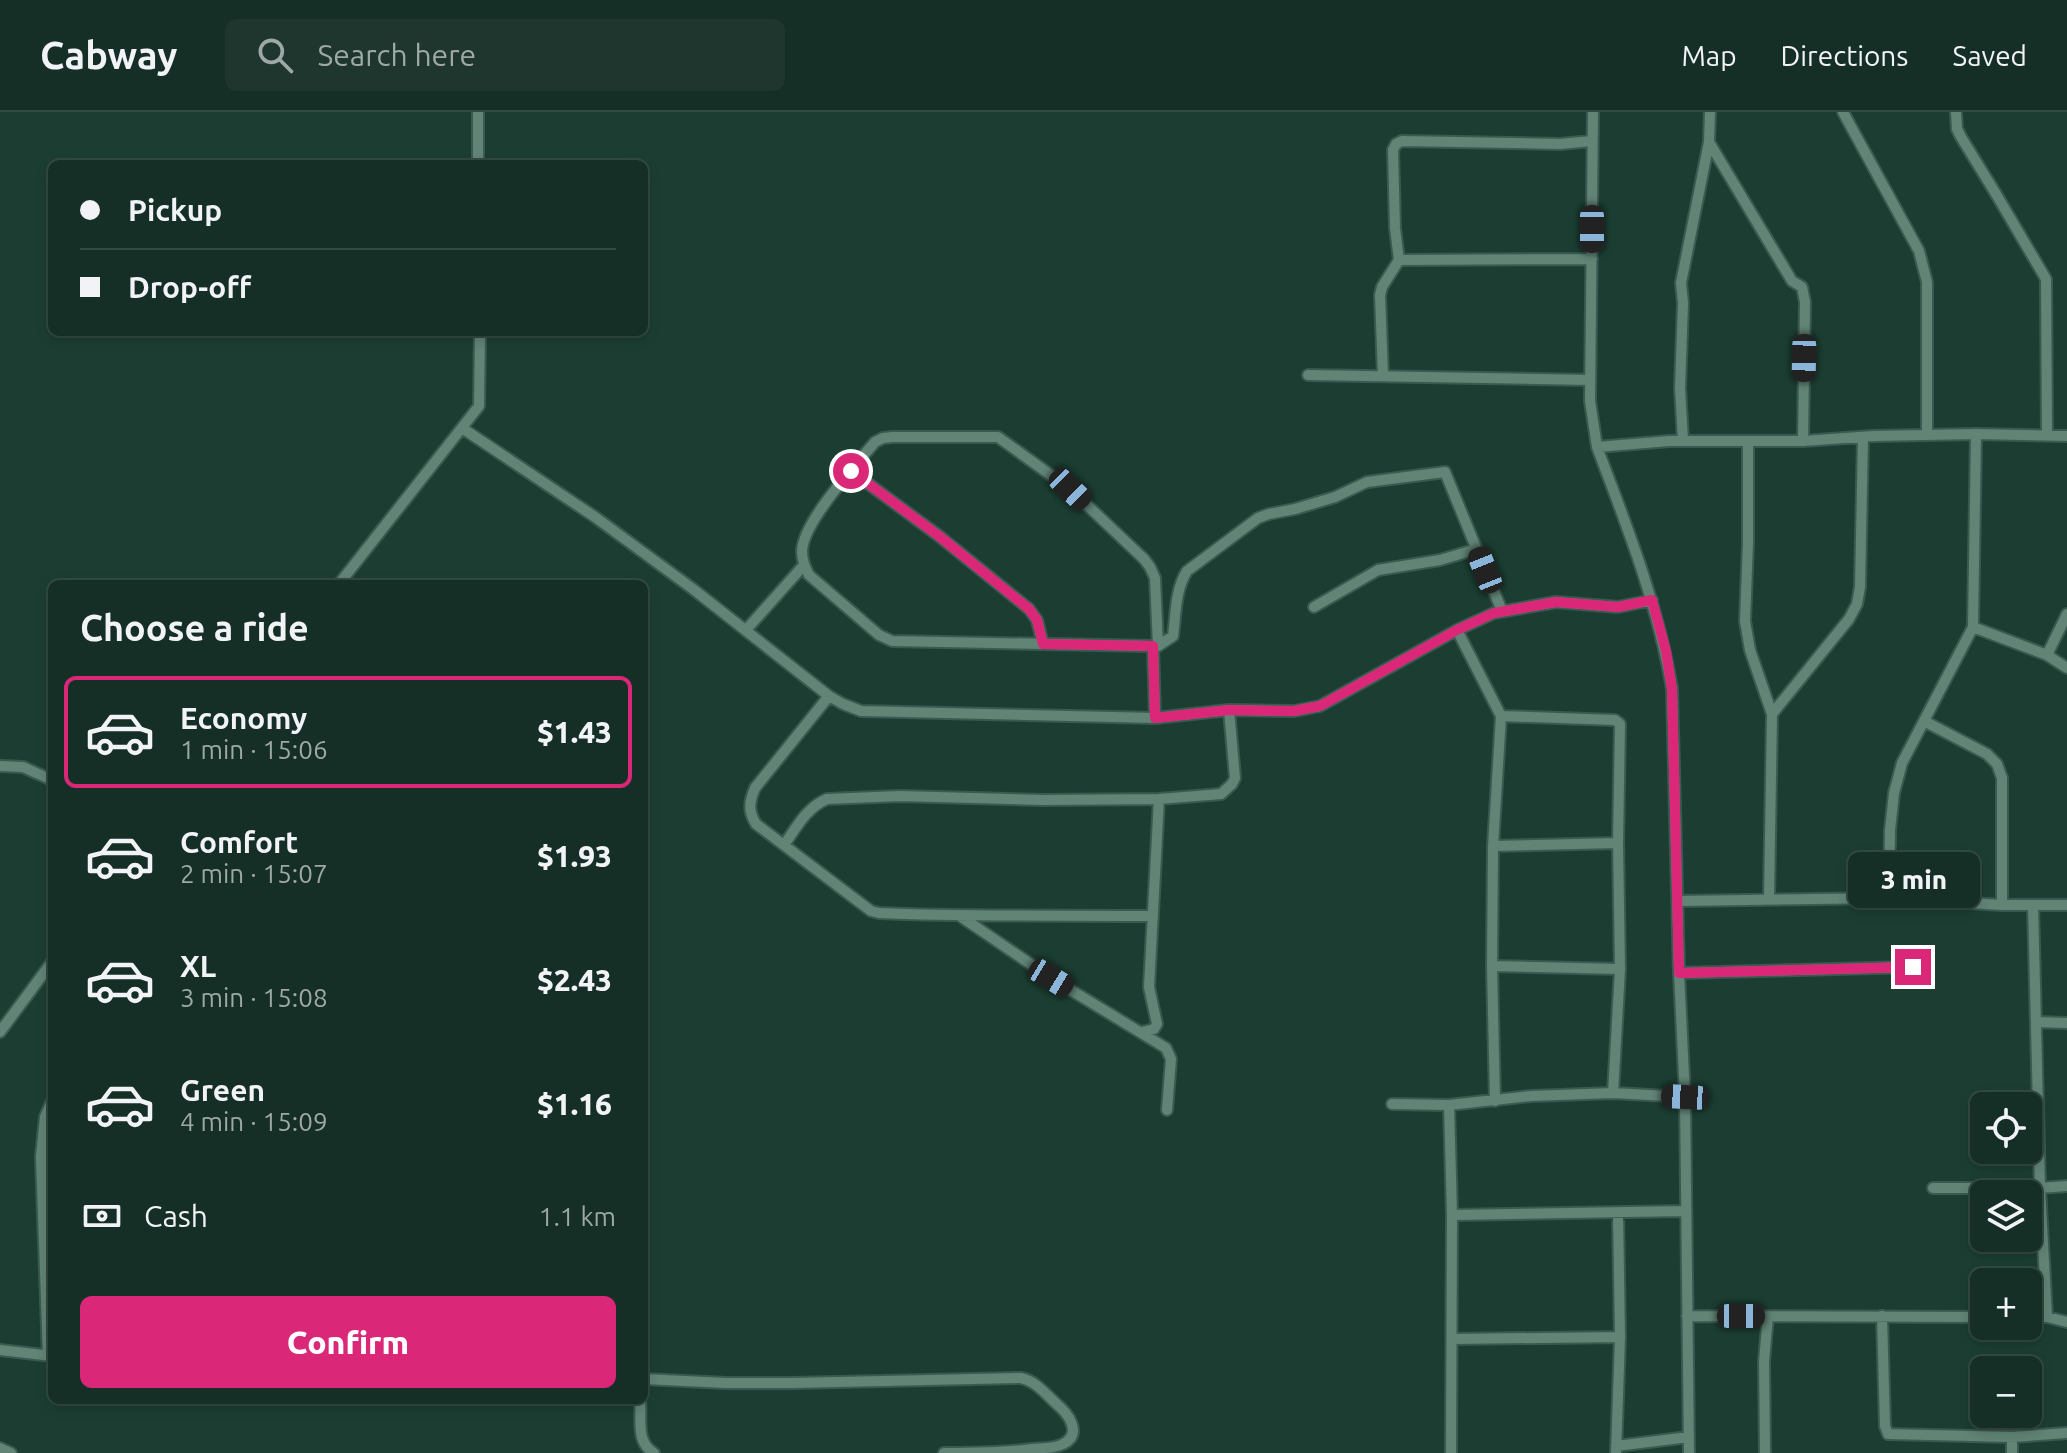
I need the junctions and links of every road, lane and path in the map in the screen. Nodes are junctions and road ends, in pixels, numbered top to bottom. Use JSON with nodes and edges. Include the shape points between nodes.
{"nodes":[{"id":1,"x":478,"y":112,"type":"edge"},
{"id":2,"x":1593,"y":112,"type":"edge"},
{"id":3,"x":1710,"y":112,"type":"edge"},
{"id":4,"x":1843,"y":112,"type":"edge"},
{"id":5,"x":1956,"y":112,"type":"edge"},
{"id":6,"x":1592,"y":141,"type":"junction"},
{"id":7,"x":1709,"y":142,"type":"junction"},
{"id":8,"x":478,"y":160,"type":"edge"},
{"id":9,"x":1592,"y":259,"type":"junction"},
{"id":10,"x":1399,"y":260,"type":"junction"},
{"id":11,"x":480,"y":336,"type":"edge"},
{"id":12,"x":1308,"y":375,"type":"dead end"},
{"id":13,"x":1383,"y":376,"type":"junction"},
{"id":14,"x":1590,"y":380,"type":"junction"},
{"id":15,"x":462,"y":428,"type":"junction"},
{"id":16,"x":1976,"y":434,"type":"junction"},
{"id":17,"x":1927,"y":435,"type":"junction"},
{"id":18,"x":2047,"y":435,"type":"junction"},
{"id":19,"x":2067,"y":436,"type":"edge"},
{"id":20,"x":1863,"y":437,"type":"junction"},
{"id":21,"x":1683,"y":441,"type":"junction"},
{"id":22,"x":1748,"y":441,"type":"junction"},
{"id":23,"x":1803,"y":441,"type":"junction"},
{"id":24,"x":1597,"y":447,"type":"junction"},
{"id":25,"x":851,"y":471,"type":"junction"},
{"id":26,"x":1477,"y":549,"type":"junction"},
{"id":27,"x":804,"y":565,"type":"junction"},
{"id":28,"x":342,"y":580,"type":"edge"},
{"id":29,"x":1652,"y":600,"type":"junction"},
{"id":30,"x":1314,"y":607,"type":"dead end"},
{"id":31,"x":1502,"y":611,"type":"junction"},
{"id":32,"x":2067,"y":614,"type":"edge"},
{"id":33,"x":1973,"y":627,"type":"junction"},
{"id":34,"x":746,"y":630,"type":"junction"},
{"id":35,"x":1457,"y":630,"type":"junction"},
{"id":36,"x":1043,"y":644,"type":"junction"},
{"id":37,"x":1155,"y":646,"type":"junction"},
{"id":38,"x":2047,"y":655,"type":"junction"},
{"id":39,"x":2067,"y":668,"type":"edge"},
{"id":40,"x":829,"y":696,"type":"junction"},
{"id":41,"x":1229,"y":710,"type":"junction"},
{"id":42,"x":1772,"y":714,"type":"junction"},
{"id":43,"x":1501,"y":716,"type":"junction"},
{"id":44,"x":1155,"y":718,"type":"junction"},
{"id":45,"x":1924,"y":721,"type":"junction"},
{"id":46,"x":0,"y":766,"type":"edge"},
{"id":47,"x":48,"y":778,"type":"edge"},
{"id":48,"x":1159,"y":799,"type":"junction"},
{"id":49,"x":1618,"y":843,"type":"junction"},
{"id":50,"x":784,"y":845,"type":"junction"},
{"id":51,"x":1493,"y":846,"type":"junction"},
{"id":52,"x":1889,"y":898,"type":"junction"},
{"id":53,"x":1769,"y":899,"type":"junction"},
{"id":54,"x":1677,"y":901,"type":"junction"},
{"id":55,"x":2002,"y":905,"type":"junction"},
{"id":56,"x":2033,"y":905,"type":"junction"},
{"id":57,"x":2067,"y":905,"type":"edge"},
{"id":58,"x":960,"y":916,"type":"junction"},
{"id":59,"x":1152,"y":916,"type":"junction"},
{"id":60,"x":1492,"y":966,"type":"junction"},
{"id":61,"x":48,"y":967,"type":"edge"},
{"id":62,"x":1913,"y":967,"type":"dead end"},
{"id":63,"x":1620,"y":969,"type":"junction"},
{"id":64,"x":1679,"y":973,"type":"junction"},
{"id":65,"x":2036,"y":1022,"type":"junction"},
{"id":66,"x":2067,"y":1023,"type":"edge"},
{"id":67,"x":0,"y":1032,"type":"edge"},
{"id":68,"x":1142,"y":1032,"type":"junction"},
{"id":69,"x":1613,"y":1093,"type":"junction"},
{"id":70,"x":1685,"y":1097,"type":"junction"},
{"id":71,"x":1495,"y":1101,"type":"junction"},
{"id":72,"x":1392,"y":1104,"type":"dead end"},
{"id":73,"x":1449,"y":1105,"type":"junction"},
{"id":74,"x":48,"y":1110,"type":"edge"},
{"id":75,"x":1167,"y":1110,"type":"dead end"},
{"id":76,"x":2040,"y":1180,"type":"edge"},
{"id":77,"x":2067,"y":1186,"type":"edge"},
{"id":78,"x":1933,"y":1188,"type":"dead end"},
{"id":79,"x":1970,"y":1188,"type":"edge"},
{"id":80,"x":2042,"y":1188,"type":"edge"},
{"id":81,"x":1686,"y":1211,"type":"junction"},
{"id":82,"x":1618,"y":1213,"type":"junction"},
{"id":83,"x":1452,"y":1215,"type":"junction"},
{"id":84,"x":2042,"y":1225,"type":"edge"},
{"id":85,"x":48,"y":1312,"type":"edge"},
{"id":86,"x":1687,"y":1316,"type":"junction"},
{"id":87,"x":1768,"y":1316,"type":"junction"},
{"id":88,"x":1882,"y":1316,"type":"junction"},
{"id":89,"x":1970,"y":1317,"type":"edge"},
{"id":90,"x":2042,"y":1317,"type":"edge"},
{"id":91,"x":2047,"y":1317,"type":"junction"},
{"id":92,"x":2067,"y":1322,"type":"edge"},
{"id":93,"x":1620,"y":1337,"type":"junction"},
{"id":94,"x":1452,"y":1339,"type":"junction"},
{"id":95,"x":0,"y":1350,"type":"edge"},
{"id":96,"x":48,"y":1356,"type":"edge"},
{"id":97,"x":648,"y":1379,"type":"edge"},
{"id":98,"x":640,"y":1404,"type":"edge"},
{"id":99,"x":2067,"y":1433,"type":"edge"},
{"id":100,"x":1689,"y":1437,"type":"junction"},
{"id":101,"x":2012,"y":1437,"type":"junction"},
{"id":102,"x":0,"y":1448,"type":"edge"},
{"id":103,"x":1616,"y":1449,"type":"edge"},
{"id":104,"x":11,"y":1453,"type":"edge"},
{"id":105,"x":654,"y":1453,"type":"edge"},
{"id":106,"x":944,"y":1453,"type":"edge"},
{"id":107,"x":1001,"y":1453,"type":"edge"},
{"id":108,"x":1451,"y":1453,"type":"edge"},
{"id":109,"x":1689,"y":1453,"type":"edge"},
{"id":110,"x":1765,"y":1453,"type":"edge"},
{"id":111,"x":2012,"y":1453,"type":"edge"}],
"edges":[{"from":1,"to":8,"type":"street"},
{"from":2,"to":6,"type":"street"},
{"from":3,"to":7,"type":"street"},
{"from":4,"to":17,"type":"street","via":[[1925,268]]},
{"from":5,"to":18,"type":"street","via":[[1961,137],[2046,279]]},
{"from":6,"to":9,"type":"street"},
{"from":6,"to":10,"type":"street","via":[[1396,144]]},
{"from":7,"to":21,"type":"street","via":[[1681,283]]},
{"from":7,"to":23,"type":"street","via":[[1792,281],[1802,287]]},
{"from":9,"to":10,"type":"street"},
{"from":9,"to":14,"type":"street"},
{"from":10,"to":13,"type":"street","via":[[1380,295]]},
{"from":11,"to":15,"type":"street","via":[[479,406]]},
{"from":12,"to":13,"type":"street"},
{"from":13,"to":14,"type":"street"},
{"from":14,"to":24,"type":"street"},
{"from":15,"to":28,"type":"street"},
{"from":15,"to":34,"type":"street","via":[[595,517]]},
{"from":16,"to":17,"type":"street"},
{"from":16,"to":18,"type":"street"},
{"from":16,"to":33,"type":"street"},
{"from":17,"to":20,"type":"street"},
{"from":18,"to":19,"type":"street"},
{"from":20,"to":23,"type":"street"},
{"from":20,"to":42,"type":"street","via":[[1857,604]]},
{"from":21,"to":22,"type":"street"},
{"from":21,"to":24,"type":"street"},
{"from":22,"to":23,"type":"street"},
{"from":22,"to":42,"type":"street","via":[[1745,621]]},
{"from":24,"to":29,"type":"street"},
{"from":25,"to":27,"type":"street","via":[[805,537]]},
{"from":25,"to":36,"type":"street","via":[[1029,609]]},
{"from":25,"to":37,"type":"street","via":[[883,438],[1002,439],[1070,489],[1150,567],[1155,578]]},
{"from":26,"to":30,"type":"street","via":[[1378,570]]},
{"from":26,"to":31,"type":"street"},
{"from":26,"to":37,"type":"street","via":[[1445,472],[1367,482],[1335,497],[1258,518],[1198,561],[1181,580],[1171,638]]},
{"from":27,"to":34,"type":"street"},
{"from":27,"to":36,"type":"street","via":[[820,586],[892,641]]},
{"from":29,"to":31,"type":"street","via":[[1618,607],[1556,602]]},
{"from":29,"to":54,"type":"street","via":[[1672,689]]},
{"from":31,"to":35,"type":"street"},
{"from":32,"to":38,"type":"street"},
{"from":33,"to":38,"type":"street"},
{"from":33,"to":45,"type":"street"},
{"from":34,"to":40,"type":"street"},
{"from":35,"to":41,"type":"street","via":[[1320,706]]},
{"from":35,"to":43,"type":"street"},
{"from":36,"to":37,"type":"street"},
{"from":37,"to":44,"type":"street"},
{"from":38,"to":39,"type":"street"},
{"from":40,"to":44,"type":"street","via":[[861,711]]},
{"from":40,"to":50,"type":"street","via":[[751,798],[756,824]]},
{"from":41,"to":44,"type":"street"},
{"from":41,"to":48,"type":"street","via":[[1232,784],[1221,794]]},
{"from":42,"to":53,"type":"street"},
{"from":43,"to":49,"type":"street","via":[[1619,722]]},
{"from":43,"to":51,"type":"street"},
{"from":45,"to":52,"type":"street","via":[[1902,763],[1894,793]]},
{"from":45,"to":55,"type":"street","via":[[1997,764],[2002,778]]},
{"from":46,"to":47,"type":"street","via":[[23,767]]},
{"from":48,"to":50,"type":"street","via":[[827,799],[816,803]]},
{"from":48,"to":59,"type":"street"},
{"from":49,"to":51,"type":"street"},
{"from":49,"to":63,"type":"street"},
{"from":50,"to":58,"type":"street","via":[[875,912]]},
{"from":51,"to":60,"type":"street"},
{"from":52,"to":53,"type":"street"},
{"from":52,"to":55,"type":"street"},
{"from":53,"to":54,"type":"street"},
{"from":54,"to":64,"type":"street"},
{"from":55,"to":56,"type":"street"},
{"from":56,"to":57,"type":"street"},
{"from":56,"to":65,"type":"street"},
{"from":58,"to":59,"type":"street"},
{"from":58,"to":68,"type":"street"},
{"from":59,"to":68,"type":"street","via":[[1149,996],[1157,1024]]},
{"from":60,"to":63,"type":"street"},
{"from":60,"to":71,"type":"street"},
{"from":61,"to":67,"type":"street"},
{"from":62,"to":64,"type":"street"},
{"from":63,"to":69,"type":"street"},
{"from":64,"to":70,"type":"street"},
{"from":65,"to":66,"type":"street"},
{"from":65,"to":76,"type":"street"},
{"from":68,"to":75,"type":"street","via":[[1170,1054]]},
{"from":69,"to":70,"type":"street"},
{"from":69,"to":71,"type":"street"},
{"from":70,"to":81,"type":"street"},
{"from":71,"to":73,"type":"street"},
{"from":72,"to":73,"type":"street"},
{"from":73,"to":83,"type":"street"},
{"from":74,"to":85,"type":"street","via":[[41,1157]]},
{"from":77,"to":80,"type":"street"},
{"from":78,"to":79,"type":"street"},
{"from":81,"to":82,"type":"street"},
{"from":81,"to":86,"type":"street"},
{"from":82,"to":83,"type":"street"},
{"from":82,"to":93,"type":"street"},
{"from":83,"to":94,"type":"street"},
{"from":84,"to":91,"type":"street"},
{"from":86,"to":87,"type":"street"},
{"from":86,"to":100,"type":"street"},
{"from":87,"to":88,"type":"street"},
{"from":87,"to":110,"type":"street"},
{"from":88,"to":89,"type":"street"},
{"from":88,"to":101,"type":"street","via":[[1888,1434]]},
{"from":90,"to":91,"type":"street"},
{"from":91,"to":92,"type":"street"},
{"from":93,"to":94,"type":"street"},
{"from":93,"to":103,"type":"street"},
{"from":94,"to":108,"type":"street"},
{"from":95,"to":96,"type":"street"},
{"from":97,"to":107,"type":"street","via":[[1027,1379],[1067,1414],[1072,1434],[1053,1447]]},
{"from":98,"to":105,"type":"street","via":[[641,1440]]},
{"from":99,"to":101,"type":"street"},
{"from":100,"to":103,"type":"street"},
{"from":100,"to":109,"type":"street"},
{"from":101,"to":111,"type":"street"},
{"from":102,"to":104,"type":"street"},
{"from":106,"to":107,"type":"street"}]}
